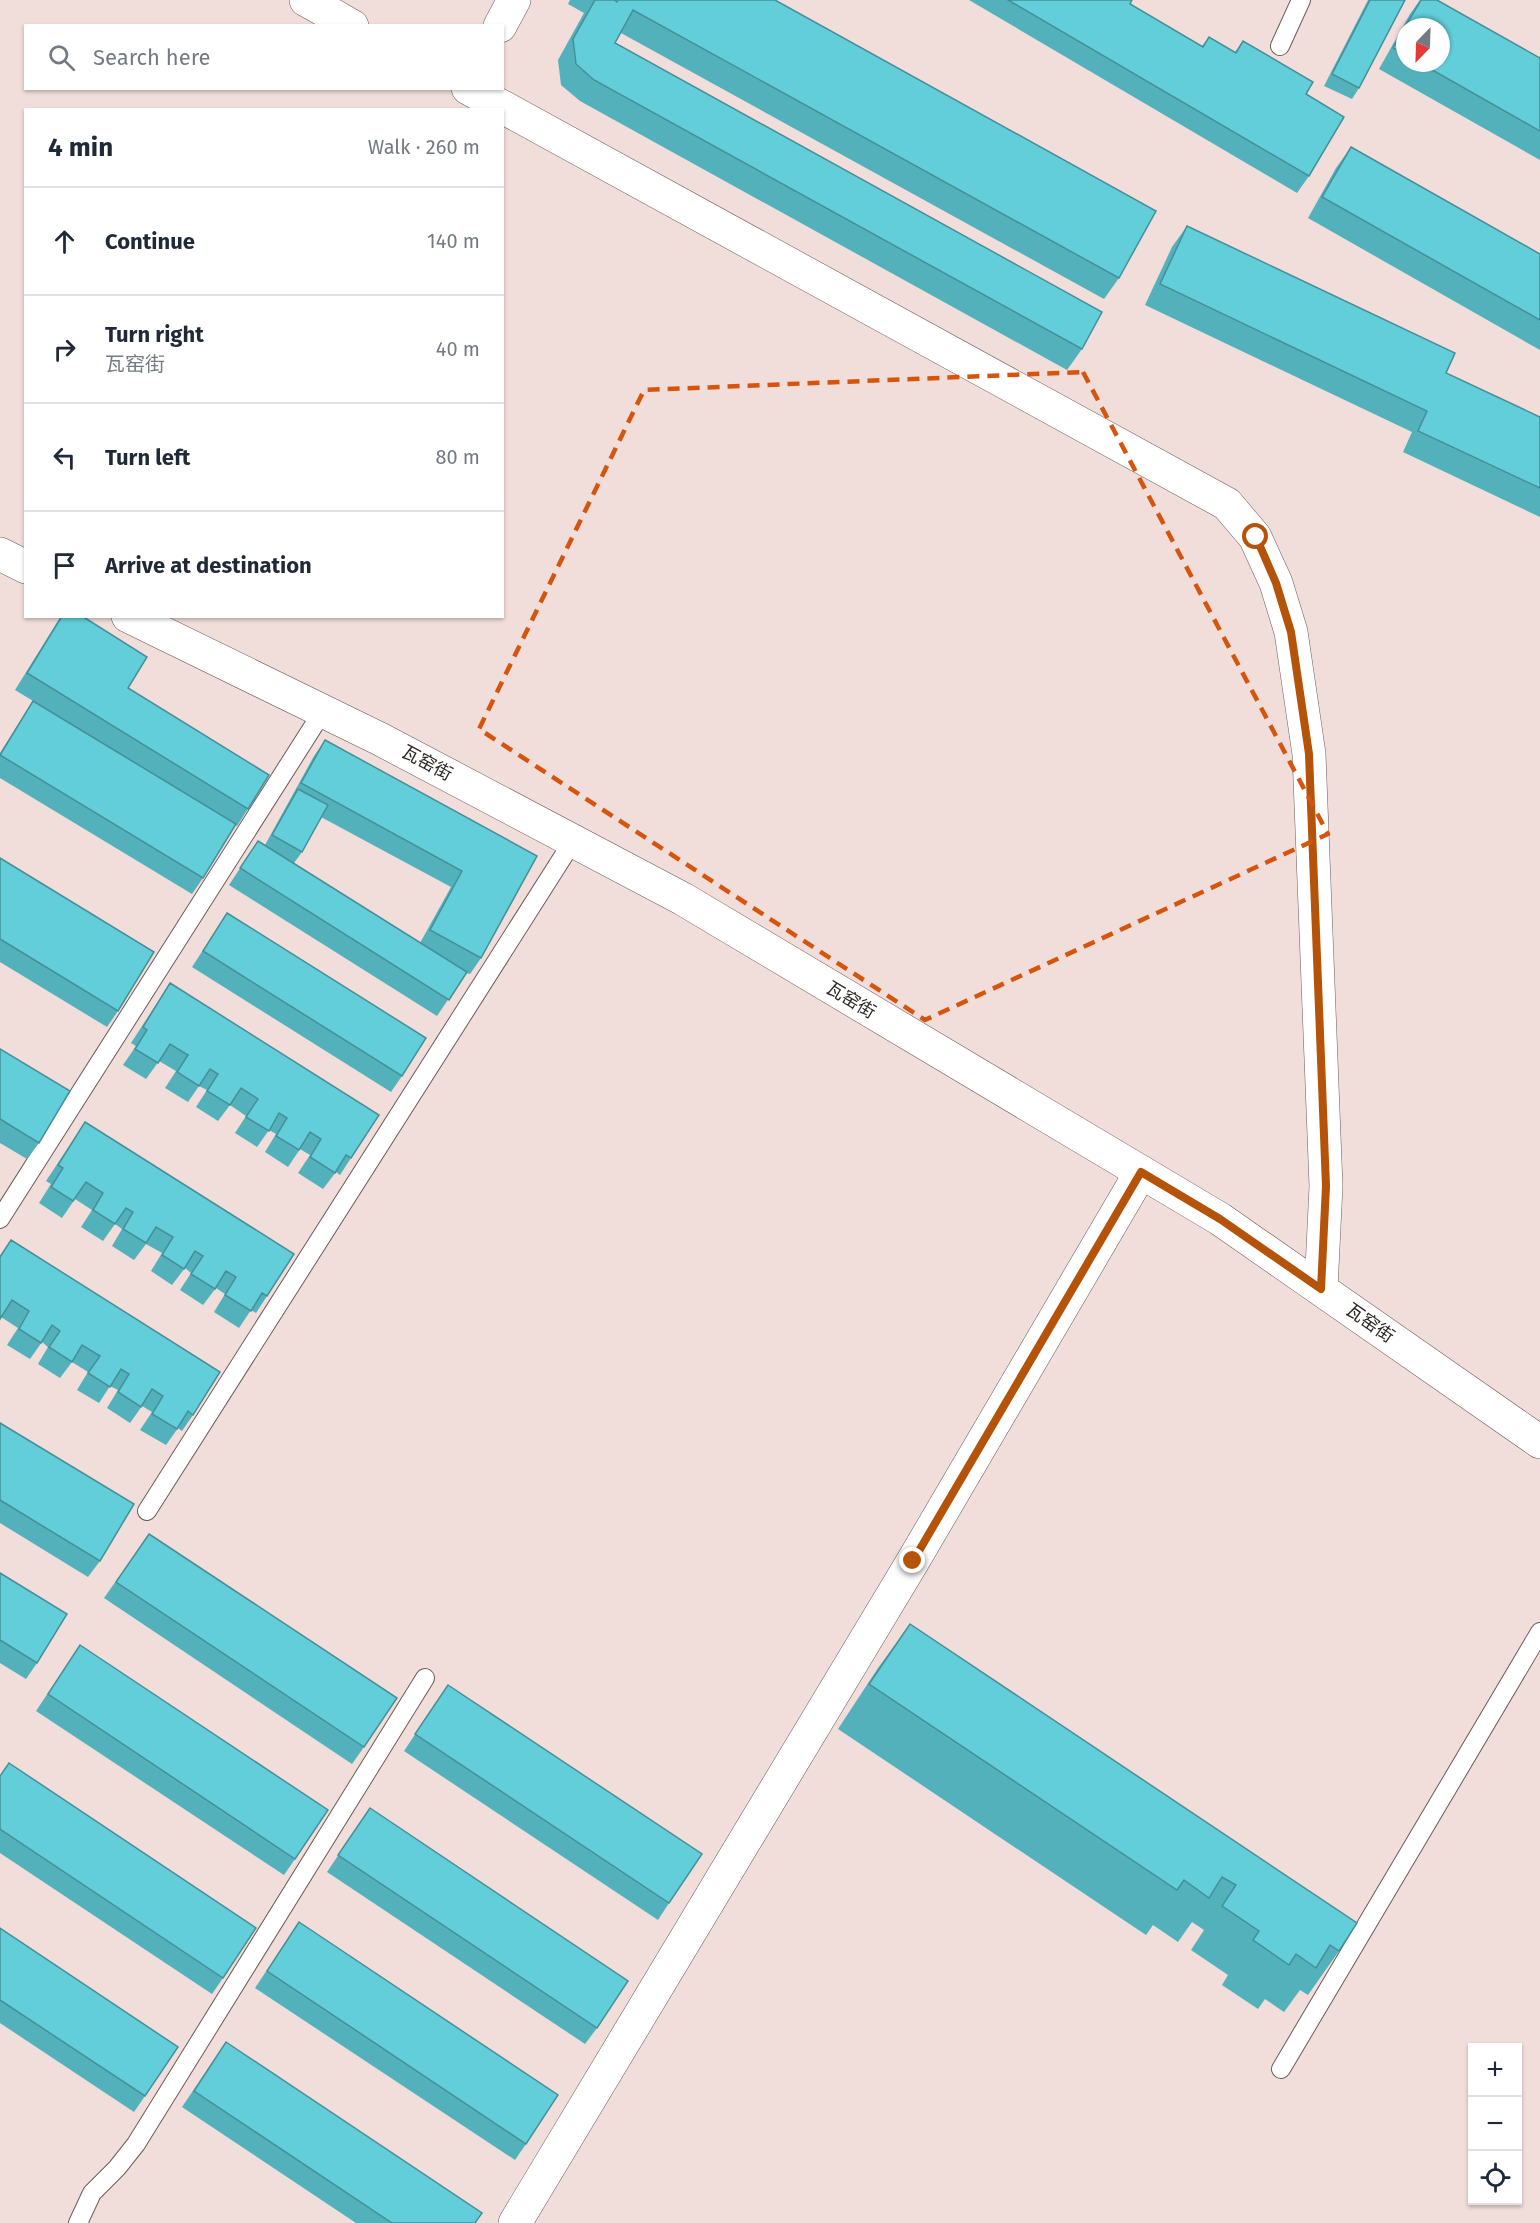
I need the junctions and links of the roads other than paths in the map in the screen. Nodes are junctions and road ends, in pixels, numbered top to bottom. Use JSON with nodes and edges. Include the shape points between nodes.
{"nodes":[{"id":1,"x":306,"y":0,"type":"edge"},
{"id":2,"x":514,"y":0,"type":"edge"},
{"id":3,"x":1301,"y":0,"type":"edge"},
{"id":4,"x":348,"y":24,"type":"edge"},
{"id":5,"x":501,"y":24,"type":"edge"},
{"id":6,"x":1280,"y":46,"type":"dead end"},
{"id":7,"x":472,"y":90,"type":"edge"},
{"id":8,"x":0,"y":554,"type":"edge"},
{"id":9,"x":24,"y":566,"type":"edge"},
{"id":10,"x":132,"y":618,"type":"edge"},
{"id":11,"x":323,"y":711,"type":"junction"},
{"id":12,"x":573,"y":841,"type":"junction"},
{"id":13,"x":1141,"y":1172,"type":"junction"},
{"id":14,"x":0,"y":1219,"type":"edge"},
{"id":15,"x":1321,"y":1289,"type":"junction"},
{"id":16,"x":1540,"y":1442,"type":"edge"},
{"id":17,"x":147,"y":1511,"type":"dead end"},
{"id":18,"x":1540,"y":1632,"type":"edge"},
{"id":19,"x":425,"y":1678,"type":"dead end"},
{"id":20,"x":1281,"y":2069,"type":"dead end"},
{"id":21,"x":78,"y":2223,"type":"edge"},
{"id":22,"x":515,"y":2223,"type":"edge"}],
"edges":[{"from":1,"to":4,"type":"street"},
{"from":2,"to":5,"type":"street"},
{"from":3,"to":6,"type":"lane"},
{"from":7,"to":15,"type":"street","via":[[1227,504],[1256,537],[1291,632],[1309,754],[1326,1186]]},
{"from":8,"to":9,"type":"street"},
{"from":10,"to":11,"type":"street","name":"瓦窑街"},
{"from":11,"to":12,"type":"street","name":"瓦窑街"},
{"from":11,"to":14,"type":"lane"},
{"from":12,"to":13,"type":"street","name":"瓦窑街","via":[[683,899]]},
{"from":12,"to":17,"type":"lane"},
{"from":13,"to":15,"type":"street","name":"瓦窑街","via":[[1220,1219]]},
{"from":13,"to":22,"type":"street"},
{"from":15,"to":16,"type":"street","name":"瓦窑街"},
{"from":18,"to":20,"type":"lane"},
{"from":19,"to":21,"type":"lane","via":[[136,2144],[92,2193]]}]}
